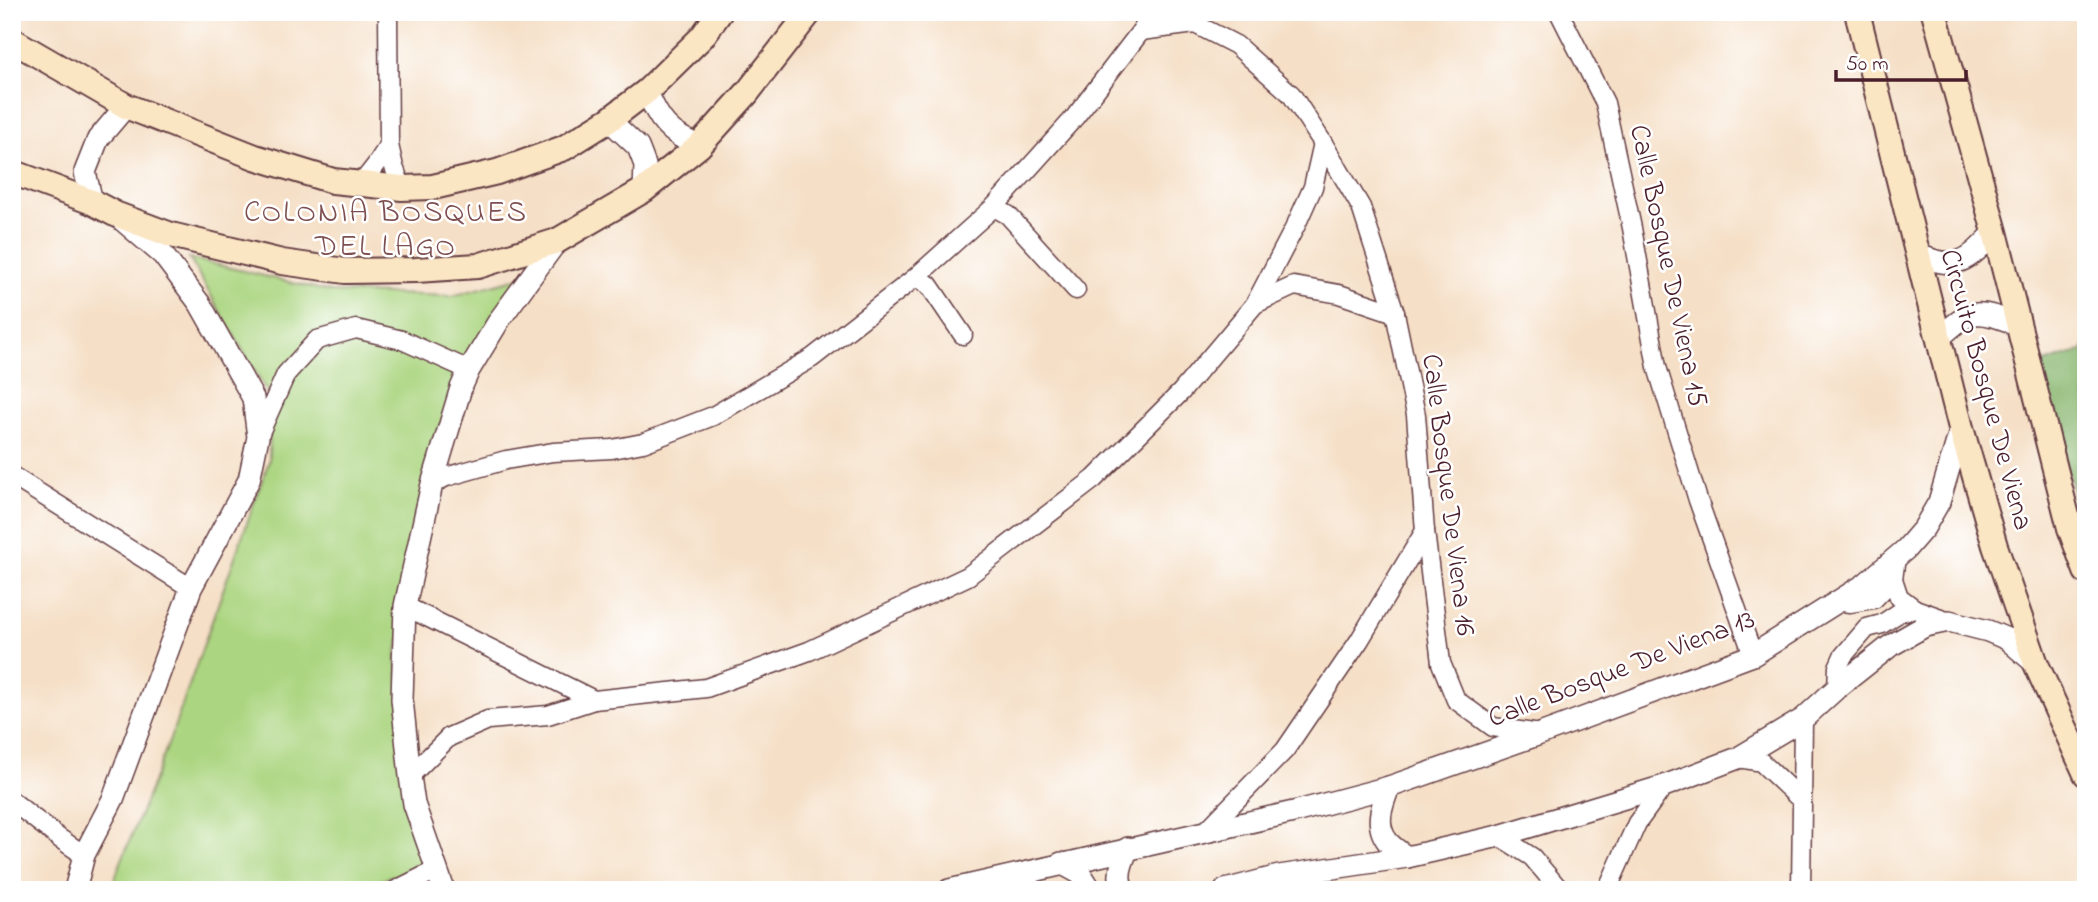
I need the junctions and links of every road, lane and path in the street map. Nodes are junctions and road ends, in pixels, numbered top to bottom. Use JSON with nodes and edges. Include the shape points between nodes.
{"nodes":[{"id":1,"x":388,"y":12,"type":"edge"},
{"id":2,"x":720,"y":12,"type":"edge"},
{"id":3,"x":810,"y":12,"type":"edge"},
{"id":4,"x":1152,"y":12,"type":"edge"},
{"id":5,"x":1559,"y":12,"type":"edge"},
{"id":6,"x":1857,"y":12,"type":"edge"},
{"id":7,"x":1934,"y":12,"type":"edge"},
{"id":8,"x":1192,"y":18,"type":"edge"},
{"id":9,"x":1141,"y":31,"type":"junction"},
{"id":10,"x":12,"y":40,"type":"edge"},
{"id":11,"x":647,"y":91,"type":"junction"},
{"id":12,"x":126,"y":106,"type":"junction"},
{"id":13,"x":609,"y":120,"type":"junction"},
{"id":14,"x":1323,"y":143,"type":"junction"},
{"id":15,"x":390,"y":145,"type":"junction"},
{"id":16,"x":699,"y":146,"type":"junction"},
{"id":17,"x":12,"y":172,"type":"edge"},
{"id":18,"x":361,"y":184,"type":"junction"},
{"id":19,"x":402,"y":188,"type":"junction"},
{"id":20,"x":644,"y":190,"type":"junction"},
{"id":21,"x":92,"y":202,"type":"junction"},
{"id":22,"x":994,"y":207,"type":"junction"},
{"id":23,"x":115,"y":214,"type":"junction"},
{"id":24,"x":1995,"y":232,"type":"junction"},
{"id":25,"x":556,"y":241,"type":"junction"},
{"id":26,"x":1917,"y":254,"type":"junction"},
{"id":27,"x":916,"y":277,"type":"junction"},
{"id":28,"x":1076,"y":290,"type":"dead end"},
{"id":29,"x":1255,"y":304,"type":"junction"},
{"id":30,"x":1395,"y":313,"type":"junction"},
{"id":31,"x":2017,"y":324,"type":"junction"},
{"id":32,"x":963,"y":335,"type":"dead end"},
{"id":33,"x":1939,"y":338,"type":"junction"},
{"id":34,"x":469,"y":370,"type":"junction"},
{"id":35,"x":1961,"y":428,"type":"junction"},
{"id":36,"x":258,"y":438,"type":"junction"},
{"id":37,"x":12,"y":476,"type":"edge"},
{"id":38,"x":432,"y":484,"type":"junction"},
{"id":39,"x":1425,"y":531,"type":"junction"},
{"id":40,"x":1895,"y":568,"type":"junction"},
{"id":41,"x":2086,"y":571,"type":"edge"},
{"id":42,"x":191,"y":589,"type":"junction"},
{"id":43,"x":1836,"y":601,"type":"junction"},
{"id":44,"x":1861,"y":602,"type":"junction"},
{"id":45,"x":405,"y":606,"type":"junction"},
{"id":46,"x":1915,"y":609,"type":"junction"},
{"id":47,"x":1949,"y":621,"type":"junction"},
{"id":48,"x":1867,"y":628,"type":"junction"},
{"id":49,"x":1753,"y":655,"type":"junction"},
{"id":50,"x":2036,"y":664,"type":"junction"},
{"id":51,"x":1837,"y":688,"type":"junction"},
{"id":52,"x":594,"y":700,"type":"junction"},
{"id":53,"x":1802,"y":719,"type":"junction"},
{"id":54,"x":1540,"y":734,"type":"junction"},
{"id":55,"x":1738,"y":758,"type":"junction"},
{"id":56,"x":2086,"y":774,"type":"edge"},
{"id":57,"x":410,"y":776,"type":"junction"},
{"id":58,"x":1664,"y":786,"type":"junction"},
{"id":59,"x":1389,"y":787,"type":"junction"},
{"id":60,"x":1801,"y":800,"type":"junction"},
{"id":61,"x":12,"y":801,"type":"edge"},
{"id":62,"x":1206,"y":831,"type":"junction"},
{"id":63,"x":1499,"y":836,"type":"junction"},
{"id":64,"x":1128,"y":848,"type":"junction"},
{"id":65,"x":85,"y":855,"type":"junction"},
{"id":66,"x":1407,"y":857,"type":"junction"},
{"id":67,"x":1061,"y":863,"type":"junction"},
{"id":68,"x":440,"y":880,"type":"edge"},
{"id":69,"x":1029,"y":880,"type":"edge"},
{"id":70,"x":960,"y":889,"type":"edge"},
{"id":71,"x":75,"y":890,"type":"edge"},
{"id":72,"x":396,"y":890,"type":"edge"},
{"id":73,"x":1091,"y":890,"type":"edge"},
{"id":74,"x":1123,"y":890,"type":"edge"},
{"id":75,"x":1225,"y":890,"type":"edge"},
{"id":76,"x":1560,"y":890,"type":"edge"},
{"id":77,"x":1607,"y":890,"type":"edge"},
{"id":78,"x":1801,"y":890,"type":"edge"}],
"edges":[{"from":1,"to":15,"type":"street"},
{"from":2,"to":11,"type":"main road","via":[[702,37]]},
{"from":3,"to":16,"type":"main road"},
{"from":4,"to":9,"type":"street"},
{"from":5,"to":49,"type":"street","name":"Calle Bosque De Viena 15","via":[[1605,103],[1657,367]]},
{"from":6,"to":26,"type":"main road","name":"Circuito Bosque De Viena"},
{"from":7,"to":24,"type":"main road"},
{"from":8,"to":9,"type":"street","name":"Calle Bosque De Viena 16"},
{"from":8,"to":14,"type":"street","name":"Calle Bosque De Viena 16","via":[[1236,45],[1291,94]]},
{"from":9,"to":22,"type":"street","via":[[1075,117]]},
{"from":10,"to":12,"type":"main road"},
{"from":11,"to":13,"type":"main road"},
{"from":11,"to":16,"type":"street","via":[[667,128]]},
{"from":12,"to":18,"type":"main road","via":[[255,157],[333,181]]},
{"from":12,"to":21,"type":"street","via":[[98,139],[85,172]]},
{"from":13,"to":19,"type":"main road","via":[[564,148],[497,172],[433,187]]},
{"from":13,"to":20,"type":"street","via":[[638,148],[645,165]]},
{"from":14,"to":29,"type":"street","via":[[1313,187]]},
{"from":14,"to":30,"type":"street","name":"Calle Bosque De Viena 16","via":[[1361,207]]},
{"from":15,"to":18,"type":"street"},
{"from":15,"to":19,"type":"street"},
{"from":16,"to":20,"type":"main road"},
{"from":17,"to":21,"type":"main road"},
{"from":18,"to":19,"type":"main road"},
{"from":20,"to":25,"type":"main road"},
{"from":21,"to":23,"type":"main road"},
{"from":22,"to":27,"type":"street"},
{"from":22,"to":28,"type":"street","via":[[1008,215]]},
{"from":23,"to":25,"type":"main road","via":[[171,235],[282,262],[345,271],[478,266]]},
{"from":23,"to":36,"type":"street","via":[[163,255],[200,304],[253,398]]},
{"from":24,"to":26,"type":"street","via":[[1973,256],[1953,263]]},
{"from":24,"to":31,"type":"main road"},
{"from":25,"to":34,"type":"street"},
{"from":26,"to":33,"type":"main road","name":"Circuito Bosque De Viena"},
{"from":27,"to":32,"type":"street","via":[[929,285]]},
{"from":27,"to":38,"type":"street","via":[[812,358],[713,416],[643,443],[506,460]]},
{"from":29,"to":30,"type":"street","via":[[1294,286],[1339,294]]},
{"from":29,"to":52,"type":"street","via":[[1181,392],[1094,479],[968,576],[809,651],[706,688]]},
{"from":30,"to":39,"type":"street","name":"Calle Bosque De Viena 16","via":[[1416,415]]},
{"from":31,"to":33,"type":"street","via":[[1986,313],[1970,313]]},
{"from":31,"to":41,"type":"main road","via":[[2070,528]]},
{"from":33,"to":35,"type":"main road","name":"Circuito Bosque De Viena"},
{"from":34,"to":36,"type":"street","via":[[402,340],[356,329],[317,340],[286,374]]},
{"from":34,"to":38,"type":"street"},
{"from":35,"to":40,"type":"street","name":"Calle Bosque De Viena 13","via":[[1939,502]]},
{"from":35,"to":50,"type":"main road","name":"Circuito Bosque De Viena"},
{"from":36,"to":42,"type":"street","via":[[249,480]]},
{"from":37,"to":42,"type":"street"},
{"from":38,"to":45,"type":"street"},
{"from":39,"to":54,"type":"street","name":"Calle Bosque De Viena 16","via":[[1441,663],[1456,700],[1493,727]]},
{"from":39,"to":62,"type":"street","via":[[1359,641],[1285,750]]},
{"from":40,"to":43,"type":"street","name":"Calle Bosque De Viena 13"},
{"from":40,"to":44,"type":"street","via":[[1874,598]]},
{"from":40,"to":46,"type":"street","via":[[1899,597]]},
{"from":42,"to":65,"type":"street","via":[[113,799]]},
{"from":43,"to":44,"type":"street"},
{"from":43,"to":49,"type":"street","name":"Calle Bosque De Viena 13"},
{"from":44,"to":48,"type":"street","via":[[1870,612]]},
{"from":45,"to":52,"type":"street"},
{"from":45,"to":57,"type":"street","via":[[402,699]]},
{"from":46,"to":47,"type":"street"},
{"from":46,"to":48,"type":"street"},
{"from":47,"to":50,"type":"street","via":[[2007,639]]},
{"from":47,"to":51,"type":"street","via":[[1912,632]]},
{"from":48,"to":51,"type":"street","via":[[1843,656]]},
{"from":49,"to":54,"type":"street","name":"Calle Bosque De Viena 13"},
{"from":50,"to":56,"type":"main road","name":"Circuito Bosque De Viena"},
{"from":51,"to":53,"type":"street"},
{"from":52,"to":57,"type":"street","via":[[548,715],[488,720],[449,737]]},
{"from":53,"to":55,"type":"street"},
{"from":53,"to":60,"type":"street"},
{"from":54,"to":59,"type":"street","name":"Calle Bosque De Viena 13"},
{"from":55,"to":58,"type":"street"},
{"from":55,"to":60,"type":"street","via":[[1762,762]]},
{"from":57,"to":68,"type":"street","via":[[414,804]]},
{"from":58,"to":63,"type":"street"},
{"from":58,"to":77,"type":"street","via":[[1637,823]]},
{"from":59,"to":62,"type":"street","name":"Calle Bosque De Viena 13"},
{"from":59,"to":66,"type":"street","via":[[1379,824],[1388,843]]},
{"from":60,"to":78,"type":"street"},
{"from":61,"to":65,"type":"street"},
{"from":62,"to":64,"type":"street","name":"Calle Bosque De Viena 13"},
{"from":63,"to":66,"type":"street"},
{"from":63,"to":76,"type":"street","via":[[1532,857]]},
{"from":64,"to":67,"type":"street","name":"Calle Bosque De Viena 13"},
{"from":64,"to":74,"type":"street","via":[[1119,870]]},
{"from":65,"to":71,"type":"street"},
{"from":66,"to":75,"type":"street","via":[[1279,876]]},
{"from":67,"to":69,"type":"street","name":"Calle Bosque De Viena 13"},
{"from":67,"to":73,"type":"street","via":[[1081,874]]},
{"from":68,"to":72,"type":"street"},
{"from":69,"to":70,"type":"street","name":"Calle Bosque De Viena 13"}]}
